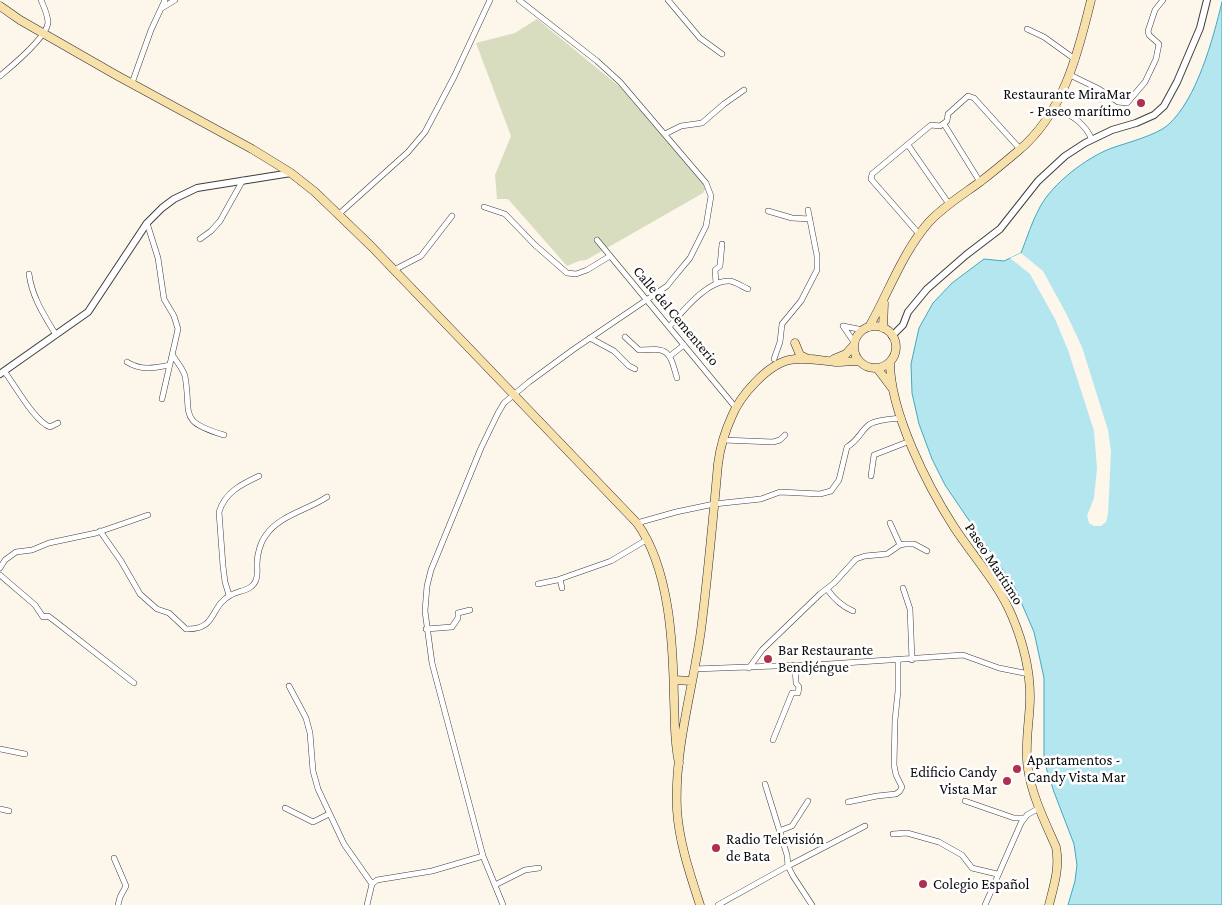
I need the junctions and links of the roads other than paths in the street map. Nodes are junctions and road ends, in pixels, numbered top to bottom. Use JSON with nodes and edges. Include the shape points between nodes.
{"nodes":[{"id":1,"x":41,"y":0,"type":"edge"},
{"id":2,"x":165,"y":0,"type":"edge"},
{"id":3,"x":175,"y":0,"type":"edge"},
{"id":4,"x":490,"y":0,"type":"edge"},
{"id":5,"x":520,"y":0,"type":"edge"},
{"id":6,"x":668,"y":0,"type":"edge"},
{"id":7,"x":1091,"y":0,"type":"edge"},
{"id":8,"x":1163,"y":0,"type":"edge"},
{"id":9,"x":1207,"y":0,"type":"edge"},
{"id":10,"x":162,"y":8,"type":"junction"},
{"id":11,"x":2,"y":10,"type":"edge"},
{"id":12,"x":1027,"y":29,"type":"dead end"},
{"id":13,"x":44,"y":33,"type":"junction"},
{"id":14,"x":722,"y":54,"type":"dead end"},
{"id":15,"x":1076,"y":60,"type":"junction"},
{"id":16,"x":1070,"y":75,"type":"junction"},
{"id":17,"x":0,"y":76,"type":"edge"},
{"id":18,"x":132,"y":83,"type":"junction"},
{"id":19,"x":744,"y":90,"type":"dead end"},
{"id":20,"x":1054,"y":106,"type":"junction"},
{"id":21,"x":944,"y":124,"type":"junction"},
{"id":22,"x":665,"y":134,"type":"junction"},
{"id":23,"x":1092,"y":140,"type":"junction"},
{"id":24,"x":908,"y":145,"type":"junction"},
{"id":25,"x":1020,"y":149,"type":"junction"},
{"id":26,"x":291,"y":173,"type":"junction"},
{"id":27,"x":243,"y":180,"type":"junction"},
{"id":28,"x":980,"y":182,"type":"junction"},
{"id":29,"x":949,"y":204,"type":"junction"},
{"id":30,"x":484,"y":207,"type":"dead end"},
{"id":31,"x":808,"y":210,"type":"dead end"},
{"id":32,"x":768,"y":212,"type":"dead end"},
{"id":33,"x":339,"y":214,"type":"junction"},
{"id":34,"x":452,"y":216,"type":"dead end"},
{"id":35,"x":810,"y":219,"type":"junction"},
{"id":36,"x":147,"y":223,"type":"junction"},
{"id":37,"x":919,"y":234,"type":"junction"},
{"id":38,"x":200,"y":239,"type":"dead end"},
{"id":39,"x":597,"y":240,"type":"dead end"},
{"id":40,"x":722,"y":244,"type":"dead end"},
{"id":41,"x":610,"y":256,"type":"junction"},
{"id":42,"x":394,"y":270,"type":"junction"},
{"id":43,"x":30,"y":274,"type":"dead end"},
{"id":44,"x":716,"y":283,"type":"junction"},
{"id":45,"x":748,"y":289,"type":"dead end"},
{"id":46,"x":884,"y":298,"type":"junction"},
{"id":47,"x":646,"y":299,"type":"junction"},
{"id":48,"x":669,"y":328,"type":"junction"},
{"id":49,"x":883,"y":328,"type":"junction"},
{"id":50,"x":866,"y":329,"type":"junction"},
{"id":51,"x":56,"y":335,"type":"junction"},
{"id":52,"x":892,"y":336,"type":"junction"},
{"id":53,"x":625,"y":337,"type":"dead end"},
{"id":54,"x":590,"y":338,"type":"junction"},
{"id":55,"x":795,"y":343,"type":"dead end"},
{"id":56,"x":854,"y":344,"type":"junction"},
{"id":57,"x":684,"y":345,"type":"junction"},
{"id":58,"x":172,"y":355,"type":"junction"},
{"id":59,"x":670,"y":356,"type":"junction"},
{"id":60,"x":774,"y":359,"type":"dead end"},
{"id":61,"x":808,"y":360,"type":"junction"},
{"id":62,"x":830,"y":361,"type":"junction"},
{"id":63,"x":858,"y":361,"type":"junction"},
{"id":64,"x":127,"y":362,"type":"dead end"},
{"id":65,"x":890,"y":362,"type":"junction"},
{"id":66,"x":170,"y":366,"type":"junction"},
{"id":67,"x":877,"y":368,"type":"junction"},
{"id":68,"x":634,"y":369,"type":"dead end"},
{"id":69,"x":2,"y":372,"type":"edge"},
{"id":70,"x":677,"y":378,"type":"dead end"},
{"id":71,"x":894,"y":392,"type":"junction"},
{"id":72,"x":514,"y":395,"type":"junction"},
{"id":73,"x":162,"y":399,"type":"dead end"},
{"id":74,"x":736,"y":408,"type":"junction"},
{"id":75,"x":902,"y":418,"type":"junction"},
{"id":76,"x":58,"y":423,"type":"dead end"},
{"id":77,"x":224,"y":435,"type":"dead end"},
{"id":78,"x":785,"y":435,"type":"dead end"},
{"id":79,"x":723,"y":440,"type":"junction"},
{"id":80,"x":910,"y":441,"type":"junction"},
{"id":81,"x":259,"y":476,"type":"dead end"},
{"id":82,"x":871,"y":476,"type":"dead end"},
{"id":83,"x":327,"y":496,"type":"dead end"},
{"id":84,"x":714,"y":504,"type":"junction"},
{"id":85,"x":148,"y":515,"type":"dead end"},
{"id":86,"x":890,"y":523,"type":"dead end"},
{"id":87,"x":637,"y":524,"type":"junction"},
{"id":88,"x":100,"y":532,"type":"junction"},
{"id":89,"x":648,"y":539,"type":"junction"},
{"id":90,"x":900,"y":545,"type":"junction"},
{"id":91,"x":927,"y":551,"type":"dead end"},
{"id":92,"x":0,"y":568,"type":"edge"},
{"id":93,"x":0,"y":575,"type":"edge"},
{"id":94,"x":560,"y":579,"type":"junction"},
{"id":95,"x":538,"y":584,"type":"dead end"},
{"id":96,"x":562,"y":588,"type":"dead end"},
{"id":97,"x":903,"y":588,"type":"dead end"},
{"id":98,"x":827,"y":589,"type":"junction"},
{"id":99,"x":230,"y":595,"type":"junction"},
{"id":100,"x":470,"y":610,"type":"dead end"},
{"id":101,"x":853,"y":611,"type":"dead end"},
{"id":102,"x":426,"y":629,"type":"junction"},
{"id":103,"x":898,"y":660,"type":"junction"},
{"id":104,"x":912,"y":660,"type":"junction"},
{"id":105,"x":795,"y":666,"type":"junction"},
{"id":106,"x":749,"y":668,"type":"junction"},
{"id":107,"x":694,"y":669,"type":"junction"},
{"id":108,"x":1029,"y":674,"type":"junction"},
{"id":109,"x":674,"y":680,"type":"junction"},
{"id":110,"x":692,"y":682,"type":"junction"},
{"id":111,"x":134,"y":683,"type":"dead end"},
{"id":112,"x":290,"y":686,"type":"dead end"},
{"id":113,"x":773,"y":740,"type":"dead end"},
{"id":114,"x":0,"y":750,"type":"edge"},
{"id":115,"x":25,"y":754,"type":"dead end"},
{"id":116,"x":679,"y":763,"type":"junction"},
{"id":117,"x":765,"y":784,"type":"dead end"},
{"id":118,"x":808,"y":802,"type":"dead end"},
{"id":119,"x":848,"y":802,"type":"dead end"},
{"id":120,"x":965,"y":802,"type":"dead end"},
{"id":121,"x":285,"y":808,"type":"dead end"},
{"id":122,"x":1039,"y":808,"type":"junction"},
{"id":123,"x":0,"y":809,"type":"edge"},
{"id":124,"x":9,"y":811,"type":"dead end"},
{"id":125,"x":329,"y":814,"type":"junction"},
{"id":126,"x":1024,"y":818,"type":"junction"},
{"id":127,"x":865,"y":826,"type":"dead end"},
{"id":128,"x":779,"y":831,"type":"junction"},
{"id":129,"x":893,"y":834,"type":"dead end"},
{"id":130,"x":483,"y":856,"type":"junction"},
{"id":131,"x":114,"y":858,"type":"dead end"},
{"id":132,"x":788,"y":866,"type":"junction"},
{"id":133,"x":539,"y":868,"type":"dead end"},
{"id":134,"x":997,"y":874,"type":"junction"},
{"id":135,"x":372,"y":884,"type":"junction"},
{"id":136,"x":495,"y":885,"type":"junction"},
{"id":137,"x":118,"y":905,"type":"edge"},
{"id":138,"x":367,"y":905,"type":"edge"},
{"id":139,"x":503,"y":905,"type":"edge"},
{"id":140,"x":700,"y":905,"type":"edge"},
{"id":141,"x":718,"y":905,"type":"edge"},
{"id":142,"x":812,"y":905,"type":"edge"},
{"id":143,"x":985,"y":905,"type":"edge"},
{"id":144,"x":1049,"y":905,"type":"edge"}],
"edges":[{"from":1,"to":13,"type":"street","via":[[48,20]]},
{"from":2,"to":10,"type":"street"},
{"from":3,"to":10,"type":"street"},
{"from":4,"to":33,"type":"street","via":[[425,132],[408,152]]},
{"from":5,"to":22,"type":"street","via":[[620,82]]},
{"from":6,"to":14,"type":"street","via":[[700,38]]},
{"from":7,"to":15,"type":"main road"},
{"from":8,"to":16,"type":"street","via":[[1155,10],[1148,31],[1159,44],[1156,59],[1145,82],[1127,103],[1118,102]]},
{"from":9,"to":23,"type":"street","via":[[1200,28],[1164,106],[1154,115]]},
{"from":10,"to":18,"type":"street"},
{"from":11,"to":13,"type":"main road"},
{"from":12,"to":15,"type":"street"},
{"from":13,"to":17,"type":"street"},
{"from":13,"to":18,"type":"main road"},
{"from":15,"to":16,"type":"main road"},
{"from":16,"to":20,"type":"main road"},
{"from":18,"to":26,"type":"main road"},
{"from":19,"to":22,"type":"street","via":[[702,123],[681,126]]},
{"from":20,"to":23,"type":"street","via":[[1082,123]]},
{"from":20,"to":25,"type":"main road"},
{"from":21,"to":24,"type":"street","via":[[931,125]]},
{"from":21,"to":25,"type":"street","via":[[948,114],[968,96],[974,98]]},
{"from":21,"to":28,"type":"street"},
{"from":22,"to":47,"type":"street","via":[[706,183],[711,196],[710,207],[706,226],[690,258],[667,286]]},
{"from":23,"to":52,"type":"street","via":[[1066,156],[1038,181],[1000,229],[932,283]]},
{"from":24,"to":29,"type":"street"},
{"from":24,"to":37,"type":"street","via":[[871,176]]},
{"from":25,"to":28,"type":"main road"},
{"from":26,"to":27,"type":"street"},
{"from":26,"to":33,"type":"main road"},
{"from":27,"to":36,"type":"street","via":[[186,193],[162,208]]},
{"from":27,"to":38,"type":"street","via":[[220,221]]},
{"from":28,"to":29,"type":"main road"},
{"from":29,"to":37,"type":"main road"},
{"from":30,"to":41,"type":"street","via":[[505,214],[567,273],[576,274]]},
{"from":31,"to":35,"type":"street"},
{"from":32,"to":35,"type":"street"},
{"from":33,"to":42,"type":"main road"},
{"from":34,"to":42,"type":"street","via":[[421,256]]},
{"from":35,"to":60,"type":"street","via":[[817,270],[801,301],[782,324]]},
{"from":36,"to":51,"type":"street","via":[[94,305]]},
{"from":36,"to":58,"type":"street","via":[[158,258],[164,299],[177,322]]},
{"from":37,"to":46,"type":"main road"},
{"from":39,"to":41,"type":"street","name":"Calle del Cementerio"},
{"from":40,"to":44,"type":"street"},
{"from":41,"to":47,"type":"street","name":"Calle del Cementerio"},
{"from":42,"to":72,"type":"main road"},
{"from":43,"to":51,"type":"street","via":[[34,295]]},
{"from":44,"to":45,"type":"street","via":[[730,281]]},
{"from":44,"to":48,"type":"street","via":[[689,303]]},
{"from":46,"to":49,"type":"main road"},
{"from":46,"to":50,"type":"main road"},
{"from":47,"to":48,"type":"street","name":"Calle del Cementerio"},
{"from":47,"to":54,"type":"street"},
{"from":48,"to":57,"type":"street","name":"Calle del Cementerio"},
{"from":49,"to":50,"type":"main road"},
{"from":49,"to":52,"type":"main road"},
{"from":50,"to":56,"type":"main road","via":[[856,337]]},
{"from":50,"to":56,"type":"street","via":[[844,326]]},
{"from":51,"to":69,"type":"street"},
{"from":52,"to":65,"type":"main road","via":[[896,350]]},
{"from":53,"to":59,"type":"street","via":[[639,350],[657,348]]},
{"from":54,"to":68,"type":"street","via":[[614,351]]},
{"from":54,"to":72,"type":"street"},
{"from":55,"to":61,"type":"main road","via":[[800,355]]},
{"from":56,"to":62,"type":"main road","via":[[841,357]]},
{"from":56,"to":63,"type":"main road"},
{"from":57,"to":59,"type":"street"},
{"from":57,"to":74,"type":"street","name":"Calle del Cementerio"},
{"from":58,"to":66,"type":"street"},
{"from":58,"to":77,"type":"street","via":[[185,376],[187,409],[194,422]]},
{"from":59,"to":70,"type":"street"},
{"from":61,"to":62,"type":"main road"},
{"from":61,"to":74,"type":"main road","via":[[790,360],[774,367],[763,375]]},
{"from":62,"to":63,"type":"main road"},
{"from":63,"to":67,"type":"main road","via":[[867,367]]},
{"from":64,"to":66,"type":"street","via":[[146,369]]},
{"from":65,"to":67,"type":"main road"},
{"from":65,"to":71,"type":"main road","name":"Paseo Marítimo"},
{"from":66,"to":73,"type":"street"},
{"from":67,"to":71,"type":"main road","name":"Paseo Marítimo"},
{"from":69,"to":76,"type":"street","via":[[37,418],[50,427]]},
{"from":71,"to":75,"type":"main road","name":"Paseo Marítimo"},
{"from":72,"to":87,"type":"main road"},
{"from":72,"to":102,"type":"street","via":[[504,403],[489,430],[431,570],[426,586]]},
{"from":74,"to":79,"type":"main road"},
{"from":75,"to":80,"type":"main road","name":"Paseo Marítimo"},
{"from":75,"to":84,"type":"street","via":[[870,424],[847,447],[839,480],[831,492],[787,492],[760,499]]},
{"from":78,"to":79,"type":"street","via":[[773,442]]},
{"from":79,"to":84,"type":"main road"},
{"from":80,"to":82,"type":"street","via":[[874,455]]},
{"from":80,"to":108,"type":"main road","name":"Paseo Marítimo","via":[[925,477],[954,527],[1012,615]]},
{"from":81,"to":99,"type":"street","via":[[239,485],[222,503],[219,512],[225,582]]},
{"from":83,"to":99,"type":"street","via":[[284,519],[266,535],[257,555],[253,585]]},
{"from":84,"to":87,"type":"street"},
{"from":84,"to":107,"type":"main road"},
{"from":85,"to":88,"type":"street"},
{"from":86,"to":90,"type":"street"},
{"from":87,"to":89,"type":"main road"},
{"from":88,"to":92,"type":"street","via":[[16,552]]},
{"from":88,"to":99,"type":"street","via":[[140,594],[186,629],[196,630],[209,622],[220,603]]},
{"from":89,"to":94,"type":"street","via":[[611,561]]},
{"from":89,"to":109,"type":"main road","via":[[670,620]]},
{"from":90,"to":91,"type":"street","via":[[914,544]]},
{"from":90,"to":98,"type":"street","via":[[887,554],[856,559]]},
{"from":93,"to":111,"type":"street","via":[[35,605],[43,617],[48,616]]},
{"from":94,"to":95,"type":"street"},
{"from":94,"to":96,"type":"street"},
{"from":97,"to":104,"type":"street","via":[[910,609]]},
{"from":98,"to":101,"type":"street","via":[[835,600]]},
{"from":98,"to":106,"type":"street","via":[[762,650]]},
{"from":100,"to":102,"type":"street","via":[[458,613],[452,627]]},
{"from":102,"to":130,"type":"street"},
{"from":103,"to":104,"type":"street"},
{"from":103,"to":105,"type":"street"},
{"from":103,"to":119,"type":"street","via":[[894,765],[902,786],[896,794]]},
{"from":104,"to":108,"type":"street","via":[[963,655],[999,668]]},
{"from":105,"to":106,"type":"street"},
{"from":105,"to":113,"type":"street","via":[[798,693],[792,693]]},
{"from":106,"to":107,"type":"street"},
{"from":107,"to":110,"type":"main road"},
{"from":108,"to":122,"type":"main road","name":"Paseo Marítimo","via":[[1028,768]]},
{"from":109,"to":110,"type":"main road"},
{"from":109,"to":116,"type":"main road"},
{"from":110,"to":116,"type":"main road"},
{"from":112,"to":125,"type":"street","via":[[306,718],[313,771]]},
{"from":114,"to":115,"type":"street"},
{"from":116,"to":140,"type":"main road","via":[[679,829]]},
{"from":117,"to":128,"type":"street"},
{"from":118,"to":128,"type":"street","via":[[792,826]]},
{"from":120,"to":126,"type":"street","via":[[1014,818]]},
{"from":121,"to":125,"type":"street","via":[[313,822]]},
{"from":122,"to":126,"type":"street"},
{"from":122,"to":144,"type":"main road","name":"Paseo Marítimo","via":[[1058,856]]},
{"from":123,"to":124,"type":"street"},
{"from":125,"to":135,"type":"street","via":[[344,844]]},
{"from":126,"to":134,"type":"street"},
{"from":127,"to":132,"type":"street"},
{"from":128,"to":132,"type":"street"},
{"from":129,"to":134,"type":"street","via":[[907,833],[939,842],[962,855],[972,868]]},
{"from":130,"to":135,"type":"street"},
{"from":130,"to":136,"type":"street"},
{"from":131,"to":137,"type":"street","via":[[126,886]]},
{"from":132,"to":141,"type":"street"},
{"from":132,"to":142,"type":"street"},
{"from":133,"to":136,"type":"street","via":[[518,872]]},
{"from":134,"to":143,"type":"street"},
{"from":135,"to":138,"type":"street"},
{"from":136,"to":139,"type":"street"}]}
